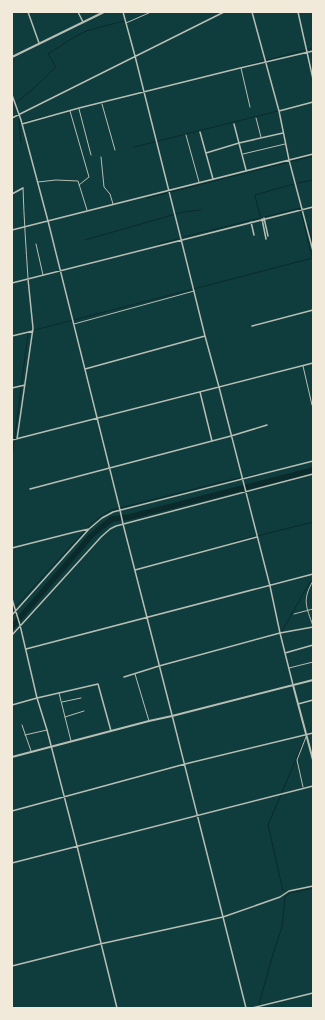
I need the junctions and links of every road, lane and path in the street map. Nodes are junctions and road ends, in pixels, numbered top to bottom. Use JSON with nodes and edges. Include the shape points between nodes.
{"nodes":[{"id":1,"x":28,"y":12,"type":"edge"},
{"id":2,"x":78,"y":12,"type":"edge"},
{"id":3,"x":104,"y":12,"type":"edge"},
{"id":4,"x":123,"y":12,"type":"edge"},
{"id":5,"x":151,"y":12,"type":"edge"},
{"id":6,"x":224,"y":12,"type":"edge"},
{"id":7,"x":252,"y":12,"type":"edge"},
{"id":8,"x":298,"y":12,"type":"edge"},
{"id":9,"x":83,"y":22,"type":"junction"},
{"id":10,"x":125,"y":23,"type":"junction"},
{"id":11,"x":39,"y":43,"type":"junction"},
{"id":12,"x":313,"y":51,"type":"edge"},
{"id":13,"x":307,"y":52,"type":"junction"},
{"id":14,"x":135,"y":56,"type":"junction"},
{"id":15,"x":12,"y":57,"type":"edge"},
{"id":16,"x":265,"y":62,"type":"junction"},
{"id":17,"x":240,"y":68,"type":"junction"},
{"id":18,"x":313,"y":79,"type":"edge"},
{"id":19,"x":144,"y":92,"type":"junction"},
{"id":20,"x":12,"y":95,"type":"edge"},
{"id":21,"x":313,"y":102,"type":"edge"},
{"id":22,"x":102,"y":103,"type":"junction"},
{"id":23,"x":250,"y":107,"type":"dead end"},
{"id":24,"x":79,"y":108,"type":"junction"},
{"id":25,"x":70,"y":111,"type":"junction"},
{"id":26,"x":279,"y":111,"type":"junction"},
{"id":27,"x":18,"y":114,"type":"junction"},
{"id":28,"x":12,"y":118,"type":"edge"},
{"id":29,"x":256,"y":118,"type":"dead end"},
{"id":30,"x":22,"y":124,"type":"junction"},
{"id":31,"x":234,"y":124,"type":"dead end"},
{"id":32,"x":200,"y":132,"type":"dead end"},
{"id":33,"x":283,"y":133,"type":"junction"},
{"id":34,"x":186,"y":135,"type":"dead end"},
{"id":35,"x":262,"y":138,"type":"junction"},
{"id":36,"x":286,"y":143,"type":"junction"},
{"id":37,"x":240,"y":144,"type":"junction"},
{"id":38,"x":115,"y":150,"type":"dead end"},
{"id":39,"x":206,"y":153,"type":"junction"},
{"id":40,"x":243,"y":154,"type":"junction"},
{"id":41,"x":313,"y":154,"type":"edge"},
{"id":42,"x":91,"y":155,"type":"dead end"},
{"id":43,"x":102,"y":157,"type":"dead end"},
{"id":44,"x":289,"y":160,"type":"junction"},
{"id":45,"x":246,"y":171,"type":"junction"},
{"id":46,"x":213,"y":179,"type":"junction"},
{"id":47,"x":37,"y":182,"type":"junction"},
{"id":48,"x":199,"y":182,"type":"junction"},
{"id":49,"x":79,"y":185,"type":"junction"},
{"id":50,"x":23,"y":188,"type":"joint"},
{"id":51,"x":169,"y":190,"type":"junction"},
{"id":52,"x":12,"y":194,"type":"edge"},
{"id":53,"x":113,"y":205,"type":"junction"},
{"id":54,"x":313,"y":207,"type":"edge"},
{"id":55,"x":303,"y":209,"type":"junction"},
{"id":56,"x":87,"y":211,"type":"junction"},
{"id":57,"x":263,"y":219,"type":"junction"},
{"id":58,"x":48,"y":221,"type":"junction"},
{"id":59,"x":251,"y":222,"type":"junction"},
{"id":60,"x":24,"y":227,"type":"junction"},
{"id":61,"x":12,"y":230,"type":"edge"},
{"id":62,"x":254,"y":235,"type":"dead end"},
{"id":63,"x":268,"y":236,"type":"dead end"},
{"id":64,"x":181,"y":239,"type":"junction"},
{"id":65,"x":266,"y":239,"type":"dead end"},
{"id":66,"x":36,"y":244,"type":"dead end"},
{"id":67,"x":313,"y":251,"type":"edge"},
{"id":68,"x":60,"y":271,"type":"junction"},
{"id":69,"x":43,"y":275,"type":"junction"},
{"id":70,"x":28,"y":279,"type":"junction"},
{"id":71,"x":12,"y":283,"type":"edge"},
{"id":72,"x":194,"y":290,"type":"junction"},
{"id":73,"x":313,"y":310,"type":"edge"},
{"id":74,"x":73,"y":324,"type":"junction"},
{"id":75,"x":252,"y":326,"type":"dead end"},
{"id":76,"x":33,"y":331,"type":"junction"},
{"id":77,"x":12,"y":336,"type":"edge"},
{"id":78,"x":205,"y":336,"type":"junction"},
{"id":79,"x":313,"y":363,"type":"edge"},
{"id":80,"x":303,"y":366,"type":"junction"},
{"id":81,"x":85,"y":370,"type":"junction"},
{"id":82,"x":25,"y":385,"type":"junction"},
{"id":83,"x":219,"y":387,"type":"junction"},
{"id":84,"x":12,"y":388,"type":"edge"},
{"id":85,"x":200,"y":392,"type":"junction"},
{"id":86,"x":312,"y":405,"type":"dead end"},
{"id":87,"x":97,"y":418,"type":"junction"},
{"id":88,"x":267,"y":425,"type":"dead end"},
{"id":89,"x":231,"y":436,"type":"junction"},
{"id":90,"x":14,"y":440,"type":"edge"},
{"id":91,"x":212,"y":441,"type":"junction"},
{"id":92,"x":313,"y":461,"type":"edge"},
{"id":93,"x":109,"y":468,"type":"junction"},
{"id":94,"x":313,"y":474,"type":"edge"},
{"id":95,"x":242,"y":479,"type":"junction"},
{"id":96,"x":30,"y":489,"type":"dead end"},
{"id":97,"x":246,"y":492,"type":"junction"},
{"id":98,"x":120,"y":512,"type":"junction"},
{"id":99,"x":123,"y":524,"type":"junction"},
{"id":100,"x":89,"y":529,"type":"junction"},
{"id":101,"x":257,"y":537,"type":"junction"},
{"id":102,"x":12,"y":548,"type":"edge"},
{"id":103,"x":135,"y":570,"type":"junction"},
{"id":104,"x":313,"y":574,"type":"edge"},
{"id":105,"x":313,"y":581,"type":"edge"},
{"id":106,"x":270,"y":586,"type":"junction"},
{"id":107,"x":12,"y":599,"type":"edge"},
{"id":108,"x":313,"y":609,"type":"edge"},
{"id":109,"x":308,"y":610,"type":"junction"},
{"id":110,"x":16,"y":611,"type":"junction"},
{"id":111,"x":294,"y":614,"type":"dead end"},
{"id":112,"x":12,"y":615,"type":"edge"},
{"id":113,"x":147,"y":618,"type":"junction"},
{"id":114,"x":20,"y":625,"type":"junction"},
{"id":115,"x":313,"y":627,"type":"edge"},
{"id":116,"x":280,"y":633,"type":"junction"},
{"id":117,"x":12,"y":635,"type":"edge"},
{"id":118,"x":313,"y":645,"type":"edge"},
{"id":119,"x":26,"y":649,"type":"junction"},
{"id":120,"x":285,"y":653,"type":"junction"},
{"id":121,"x":313,"y":662,"type":"edge"},
{"id":122,"x":159,"y":666,"type":"junction"},
{"id":123,"x":288,"y":668,"type":"junction"},
{"id":124,"x":135,"y":674,"type":"junction"},
{"id":125,"x":124,"y":677,"type":"dead end"},
{"id":126,"x":313,"y":680,"type":"edge"},
{"id":127,"x":293,"y":685,"type":"junction"},
{"id":128,"x":59,"y":693,"type":"junction"},
{"id":129,"x":37,"y":698,"type":"junction"},
{"id":130,"x":81,"y":698,"type":"dead end"},
{"id":131,"x":313,"y":700,"type":"edge"},
{"id":132,"x":61,"y":703,"type":"junction"},
{"id":133,"x":298,"y":704,"type":"junction"},
{"id":134,"x":12,"y":705,"type":"edge"},
{"id":135,"x":84,"y":712,"type":"dead end"},
{"id":136,"x":172,"y":716,"type":"junction"},
{"id":137,"x":65,"y":717,"type":"junction"},
{"id":138,"x":149,"y":721,"type":"junction"},
{"id":139,"x":22,"y":724,"type":"dead end"},
{"id":140,"x":47,"y":730,"type":"junction"},
{"id":141,"x":111,"y":731,"type":"junction"},
{"id":142,"x":313,"y":733,"type":"edge"},
{"id":143,"x":307,"y":734,"type":"junction"},
{"id":144,"x":25,"y":735,"type":"junction"},
{"id":145,"x":71,"y":741,"type":"junction"},
{"id":146,"x":51,"y":746,"type":"junction"},
{"id":147,"x":31,"y":752,"type":"junction"},
{"id":148,"x":12,"y":757,"type":"edge"},
{"id":149,"x":313,"y":760,"type":"edge"},
{"id":150,"x":185,"y":764,"type":"junction"},
{"id":151,"x":313,"y":786,"type":"edge"},
{"id":152,"x":304,"y":788,"type":"junction"},
{"id":153,"x":63,"y":796,"type":"junction"},
{"id":154,"x":12,"y":810,"type":"edge"},
{"id":155,"x":197,"y":815,"type":"junction"},
{"id":156,"x":77,"y":846,"type":"junction"},
{"id":157,"x":12,"y":862,"type":"edge"},
{"id":158,"x":313,"y":886,"type":"edge"},
{"id":159,"x":223,"y":917,"type":"junction"},
{"id":160,"x":100,"y":944,"type":"junction"},
{"id":161,"x":12,"y":966,"type":"edge"},
{"id":162,"x":313,"y":993,"type":"edge"},
{"id":163,"x":117,"y":1008,"type":"edge"},
{"id":164,"x":246,"y":1008,"type":"edge"},
{"id":165,"x":252,"y":1008,"type":"edge"}],
"edges":[{"from":1,"to":11,"type":"street"},
{"from":2,"to":9,"type":"street"},
{"from":3,"to":9,"type":"street"},
{"from":4,"to":10,"type":"street"},
{"from":5,"to":10,"type":"lane"},
{"from":6,"to":14,"type":"street"},
{"from":7,"to":16,"type":"street"},
{"from":8,"to":13,"type":"street"},
{"from":9,"to":11,"type":"street"},
{"from":10,"to":14,"type":"street"},
{"from":11,"to":15,"type":"street"},
{"from":12,"to":13,"type":"street"},
{"from":13,"to":16,"type":"street"},
{"from":13,"to":18,"type":"street"},
{"from":14,"to":19,"type":"street"},
{"from":14,"to":27,"type":"street"},
{"from":16,"to":17,"type":"street"},
{"from":16,"to":26,"type":"street"},
{"from":17,"to":19,"type":"street"},
{"from":17,"to":23,"type":"lane"},
{"from":19,"to":22,"type":"street"},
{"from":19,"to":51,"type":"street"},
{"from":20,"to":27,"type":"street"},
{"from":21,"to":26,"type":"street"},
{"from":22,"to":24,"type":"street"},
{"from":22,"to":38,"type":"lane"},
{"from":24,"to":25,"type":"street"},
{"from":24,"to":42,"type":"lane"},
{"from":25,"to":30,"type":"street"},
{"from":25,"to":49,"type":"lane","via":[[89,177]]},
{"from":26,"to":33,"type":"street"},
{"from":27,"to":28,"type":"street"},
{"from":27,"to":30,"type":"street"},
{"from":29,"to":35,"type":"lane"},
{"from":30,"to":47,"type":"street"},
{"from":31,"to":37,"type":"street"},
{"from":32,"to":39,"type":"street"},
{"from":33,"to":35,"type":"street"},
{"from":33,"to":36,"type":"street"},
{"from":34,"to":48,"type":"lane"},
{"from":35,"to":37,"type":"street"},
{"from":36,"to":40,"type":"lane"},
{"from":36,"to":44,"type":"street"},
{"from":37,"to":39,"type":"street"},
{"from":37,"to":40,"type":"street"},
{"from":39,"to":46,"type":"street"},
{"from":40,"to":45,"type":"street"},
{"from":41,"to":44,"type":"street"},
{"from":43,"to":53,"type":"lane","via":[[104,187],[110,194]]},
{"from":44,"to":45,"type":"street"},
{"from":44,"to":55,"type":"street"},
{"from":45,"to":46,"type":"street"},
{"from":46,"to":48,"type":"street"},
{"from":47,"to":49,"type":"lane","via":[[64,180],[78,181]]},
{"from":47,"to":58,"type":"street"},
{"from":48,"to":51,"type":"street"},
{"from":49,"to":56,"type":"lane"},
{"from":50,"to":52,"type":"street"},
{"from":50,"to":60,"type":"lane"},
{"from":51,"to":53,"type":"street"},
{"from":51,"to":64,"type":"street"},
{"from":53,"to":56,"type":"street"},
{"from":54,"to":55,"type":"street"},
{"from":55,"to":57,"type":"street"},
{"from":55,"to":67,"type":"street"},
{"from":56,"to":58,"type":"street"},
{"from":57,"to":59,"type":"street"},
{"from":57,"to":63,"type":"street"},
{"from":57,"to":65,"type":"street"},
{"from":58,"to":60,"type":"street"},
{"from":58,"to":68,"type":"street"},
{"from":59,"to":62,"type":"street"},
{"from":59,"to":64,"type":"street"},
{"from":60,"to":61,"type":"street"},
{"from":60,"to":70,"type":"lane"},
{"from":64,"to":68,"type":"street"},
{"from":64,"to":72,"type":"street"},
{"from":66,"to":69,"type":"lane"},
{"from":68,"to":69,"type":"street"},
{"from":68,"to":74,"type":"street"},
{"from":69,"to":70,"type":"street"},
{"from":70,"to":71,"type":"street"},
{"from":70,"to":76,"type":"street"},
{"from":72,"to":74,"type":"lane"},
{"from":72,"to":78,"type":"street"},
{"from":73,"to":75,"type":"street"},
{"from":74,"to":81,"type":"street"},
{"from":76,"to":77,"type":"street"},
{"from":76,"to":82,"type":"street"},
{"from":78,"to":81,"type":"street"},
{"from":78,"to":83,"type":"street"},
{"from":79,"to":80,"type":"street"},
{"from":80,"to":83,"type":"street"},
{"from":80,"to":86,"type":"lane"},
{"from":81,"to":87,"type":"street"},
{"from":82,"to":84,"type":"street"},
{"from":82,"to":90,"type":"street"},
{"from":83,"to":85,"type":"street"},
{"from":83,"to":89,"type":"street"},
{"from":85,"to":87,"type":"street"},
{"from":85,"to":91,"type":"street"},
{"from":87,"to":90,"type":"street"},
{"from":87,"to":93,"type":"street"},
{"from":88,"to":89,"type":"street"},
{"from":89,"to":91,"type":"street"},
{"from":89,"to":95,"type":"street"},
{"from":91,"to":93,"type":"street"},
{"from":92,"to":95,"type":"street"},
{"from":93,"to":96,"type":"street"},
{"from":93,"to":98,"type":"street"},
{"from":94,"to":97,"type":"street"},
{"from":95,"to":97,"type":"street"},
{"from":95,"to":98,"type":"street"},
{"from":97,"to":99,"type":"street"},
{"from":97,"to":101,"type":"street"},
{"from":98,"to":99,"type":"street"},
{"from":98,"to":100,"type":"street","via":[[113,512],[102,518]]},
{"from":99,"to":103,"type":"street"},
{"from":99,"to":114,"type":"street","via":[[110,529],[101,537]]},
{"from":100,"to":102,"type":"street"},
{"from":100,"to":110,"type":"street"},
{"from":101,"to":103,"type":"street"},
{"from":101,"to":106,"type":"street"},
{"from":103,"to":113,"type":"street"},
{"from":104,"to":106,"type":"street"},
{"from":105,"to":109,"type":"lane","via":[[306,597]]},
{"from":106,"to":113,"type":"street"},
{"from":106,"to":116,"type":"street"},
{"from":107,"to":110,"type":"street"},
{"from":108,"to":109,"type":"lane"},
{"from":109,"to":111,"type":"lane"},
{"from":109,"to":115,"type":"lane"},
{"from":110,"to":112,"type":"street"},
{"from":110,"to":114,"type":"street"},
{"from":113,"to":119,"type":"street"},
{"from":113,"to":122,"type":"street"},
{"from":114,"to":117,"type":"street"},
{"from":114,"to":119,"type":"street"},
{"from":115,"to":116,"type":"street"},
{"from":116,"to":120,"type":"street"},
{"from":116,"to":122,"type":"street"},
{"from":118,"to":120,"type":"street"},
{"from":119,"to":129,"type":"street"},
{"from":120,"to":123,"type":"street"},
{"from":121,"to":123,"type":"lane"},
{"from":122,"to":124,"type":"street"},
{"from":122,"to":136,"type":"street"},
{"from":123,"to":127,"type":"street"},
{"from":124,"to":125,"type":"street"},
{"from":124,"to":138,"type":"lane"},
{"from":126,"to":127,"type":"street"},
{"from":127,"to":133,"type":"street"},
{"from":127,"to":136,"type":"street"},
{"from":128,"to":129,"type":"street"},
{"from":128,"to":132,"type":"lane"},
{"from":128,"to":141,"type":"street","via":[[98,684]]},
{"from":129,"to":134,"type":"street"},
{"from":129,"to":140,"type":"street"},
{"from":130,"to":132,"type":"lane"},
{"from":131,"to":133,"type":"street"},
{"from":132,"to":137,"type":"lane"},
{"from":133,"to":143,"type":"street"},
{"from":135,"to":137,"type":"lane"},
{"from":136,"to":138,"type":"street"},
{"from":136,"to":150,"type":"street"},
{"from":137,"to":145,"type":"lane"},
{"from":138,"to":141,"type":"street"},
{"from":139,"to":144,"type":"lane"},
{"from":140,"to":144,"type":"lane"},
{"from":140,"to":146,"type":"street"},
{"from":141,"to":145,"type":"street"},
{"from":142,"to":143,"type":"street"},
{"from":143,"to":149,"type":"street"},
{"from":143,"to":150,"type":"street"},
{"from":143,"to":152,"type":"lane","via":[[297,760]]},
{"from":144,"to":147,"type":"lane"},
{"from":145,"to":146,"type":"street"},
{"from":146,"to":147,"type":"street"},
{"from":146,"to":153,"type":"street"},
{"from":147,"to":148,"type":"street"},
{"from":150,"to":153,"type":"street"},
{"from":150,"to":155,"type":"street"},
{"from":151,"to":152,"type":"street"},
{"from":152,"to":155,"type":"street"},
{"from":153,"to":154,"type":"street"},
{"from":153,"to":156,"type":"street"},
{"from":155,"to":156,"type":"street"},
{"from":155,"to":159,"type":"street"},
{"from":156,"to":157,"type":"street"},
{"from":156,"to":160,"type":"street"},
{"from":158,"to":159,"type":"street","via":[[289,892]]},
{"from":159,"to":160,"type":"street"},
{"from":159,"to":164,"type":"street"},
{"from":160,"to":161,"type":"street"},
{"from":160,"to":163,"type":"street"},
{"from":162,"to":165,"type":"street"}]}
